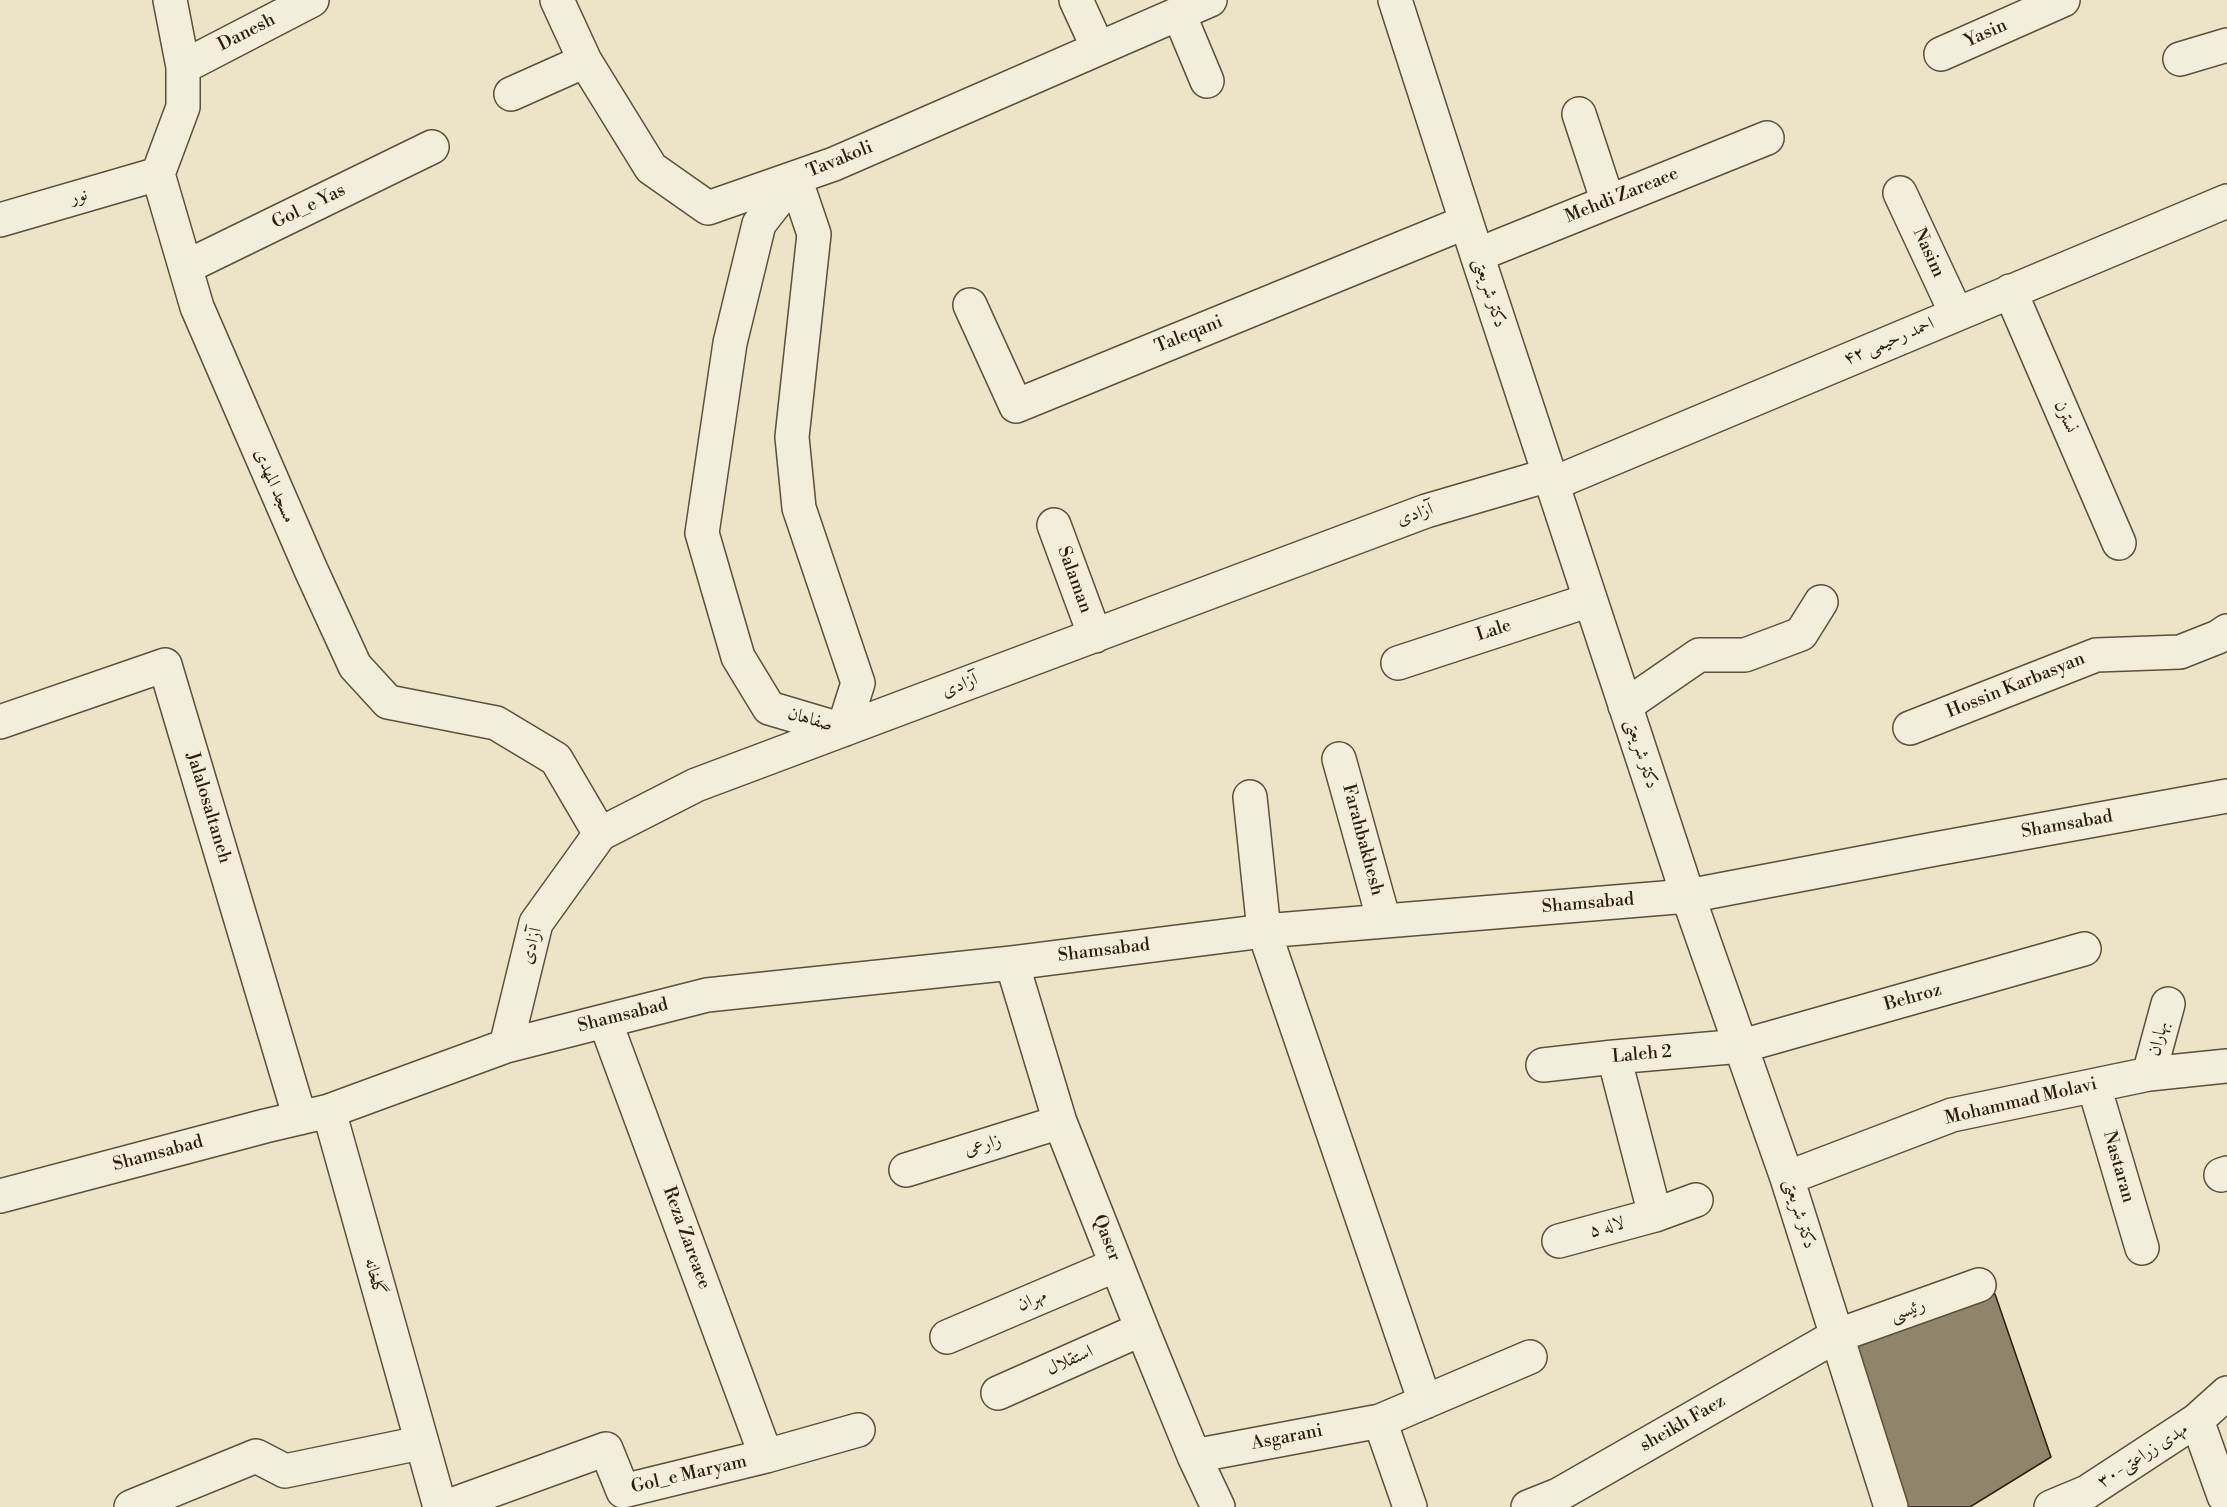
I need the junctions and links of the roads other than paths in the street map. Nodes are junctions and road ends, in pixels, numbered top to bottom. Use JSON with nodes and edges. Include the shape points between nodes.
{"nodes":[{"id":1,"x":170,"y":0,"type":"edge"},
{"id":2,"x":312,"y":0,"type":"edge"},
{"id":3,"x":557,"y":0,"type":"edge"},
{"id":4,"x":1076,"y":0,"type":"edge"},
{"id":5,"x":1210,"y":0,"type":"edge"},
{"id":6,"x":1395,"y":0,"type":"edge"},
{"id":7,"x":2063,"y":0,"type":"edge"},
{"id":8,"x":1179,"y":14,"type":"junction"},
{"id":9,"x":2227,"y":45,"type":"edge"},
{"id":10,"x":1098,"y":48,"type":"junction"},
{"id":11,"x":1941,"y":54,"type":"dead end"},
{"id":12,"x":2180,"y":59,"type":"dead end"},
{"id":13,"x":585,"y":61,"type":"junction"},
{"id":14,"x":183,"y":67,"type":"junction"},
{"id":15,"x":1207,"y":81,"type":"dead end"},
{"id":16,"x":512,"y":94,"type":"dead end"},
{"id":17,"x":1579,"y":114,"type":"dead end"},
{"id":18,"x":1767,"y":138,"type":"dead end"},
{"id":19,"x":432,"y":147,"type":"dead end"},
{"id":20,"x":158,"y":174,"type":"junction"},
{"id":21,"x":795,"y":178,"type":"junction"},
{"id":22,"x":1900,"y":193,"type":"dead end"},
{"id":23,"x":2227,"y":201,"type":"edge"},
{"id":24,"x":1608,"y":202,"type":"junction"},
{"id":25,"x":0,"y":220,"type":"edge"},
{"id":26,"x":1466,"y":222,"type":"junction"},
{"id":27,"x":1477,"y":255,"type":"junction"},
{"id":28,"x":186,"y":267,"type":"junction"},
{"id":29,"x":2010,"y":291,"type":"junction"},
{"id":30,"x":970,"y":305,"type":"dead end"},
{"id":31,"x":1956,"y":313,"type":"junction"},
{"id":32,"x":1550,"y":479,"type":"junction"},
{"id":33,"x":1054,"y":525,"type":"dead end"},
{"id":34,"x":2119,"y":543,"type":"dead end"},
{"id":35,"x":1590,"y":600,"type":"junction"},
{"id":36,"x":1821,"y":602,"type":"dead end"},
{"id":37,"x":2227,"y":631,"type":"edge"},
{"id":38,"x":1095,"y":636,"type":"junction"},
{"id":39,"x":1398,"y":663,"type":"dead end"},
{"id":40,"x":1625,"y":706,"type":"junction"},
{"id":41,"x":0,"y":720,"type":"edge"},
{"id":42,"x":1910,"y":728,"type":"dead end"},
{"id":43,"x":843,"y":730,"type":"junction"},
{"id":44,"x":1339,"y":759,"type":"dead end"},
{"id":45,"x":2227,"y":796,"type":"edge"},
{"id":46,"x":1250,"y":797,"type":"dead end"},
{"id":47,"x":600,"y":834,"type":"junction"},
{"id":48,"x":1688,"y":896,"type":"junction"},
{"id":49,"x":1384,"y":921,"type":"junction"},
{"id":50,"x":1264,"y":930,"type":"junction"},
{"id":51,"x":2084,"y":949,"type":"dead end"},
{"id":52,"x":1012,"y":963,"type":"junction"},
{"id":53,"x":2168,"y":1004,"type":"dead end"},
{"id":54,"x":605,"y":1021,"type":"junction"},
{"id":55,"x":506,"y":1047,"type":"junction"},
{"id":56,"x":1742,"y":1047,"type":"junction"},
{"id":57,"x":1614,"y":1057,"type":"junction"},
{"id":58,"x":1543,"y":1065,"type":"dead end"},
{"id":59,"x":2227,"y":1066,"type":"edge"},
{"id":60,"x":2149,"y":1074,"type":"junction"},
{"id":61,"x":2094,"y":1086,"type":"junction"},
{"id":62,"x":315,"y":1115,"type":"junction"},
{"id":63,"x":1060,"y":1122,"type":"junction"},
{"id":64,"x":906,"y":1170,"type":"dead end"},
{"id":65,"x":1787,"y":1178,"type":"junction"},
{"id":66,"x":0,"y":1196,"type":"edge"},
{"id":67,"x":1696,"y":1200,"type":"dead end"},
{"id":68,"x":1655,"y":1215,"type":"junction"},
{"id":69,"x":1559,"y":1241,"type":"dead end"},
{"id":70,"x":2142,"y":1248,"type":"dead end"},
{"id":71,"x":1116,"y":1265,"type":"junction"},
{"id":72,"x":1979,"y":1285,"type":"dead end"},
{"id":73,"x":1142,"y":1329,"type":"junction"},
{"id":74,"x":1836,"y":1336,"type":"junction"},
{"id":75,"x":947,"y":1337,"type":"dead end"},
{"id":76,"x":1530,"y":1357,"type":"dead end"},
{"id":77,"x":998,"y":1393,"type":"dead end"},
{"id":78,"x":2227,"y":1393,"type":"edge"},
{"id":79,"x":1425,"y":1402,"type":"junction"},
{"id":80,"x":2197,"y":1420,"type":"junction"},
{"id":81,"x":1380,"y":1421,"type":"junction"},
{"id":82,"x":858,"y":1430,"type":"dead end"},
{"id":83,"x":420,"y":1443,"type":"junction"},
{"id":84,"x":766,"y":1456,"type":"junction"},
{"id":85,"x":1194,"y":1456,"type":"junction"},
{"id":86,"x":2227,"y":1495,"type":"edge"},
{"id":87,"x":1560,"y":1501,"type":"edge"},
{"id":88,"x":131,"y":1507,"type":"edge"},
{"id":89,"x":440,"y":1507,"type":"edge"},
{"id":90,"x":446,"y":1507,"type":"edge"},
{"id":91,"x":1218,"y":1507,"type":"edge"},
{"id":92,"x":1410,"y":1507,"type":"edge"},
{"id":93,"x":1528,"y":1507,"type":"edge"},
{"id":94,"x":1891,"y":1507,"type":"edge"},
{"id":95,"x":2050,"y":1507,"type":"edge"}],
"edges":[{"from":1,"to":14,"type":"street"},
{"from":2,"to":14,"type":"street","name":"Danesh"},
{"from":3,"to":13,"type":"street","name":"Tavakoli"},
{"from":4,"to":10,"type":"street"},
{"from":5,"to":8,"type":"street","name":"Tavakoli"},
{"from":6,"to":26,"type":"street","name":"دکتر شریعتی"},
{"from":7,"to":11,"type":"street","name":"Yasin"},
{"from":8,"to":10,"type":"street","name":"Tavakoli"},
{"from":8,"to":15,"type":"street"},
{"from":9,"to":12,"type":"street"},
{"from":10,"to":21,"type":"street","name":"Tavakoli"},
{"from":13,"to":16,"type":"street"},
{"from":13,"to":21,"type":"street","name":"Tavakoli","via":[[651,168],[708,208]]},
{"from":14,"to":20,"type":"street","via":[[183,107]]},
{"from":17,"to":24,"type":"street"},
{"from":18,"to":24,"type":"street","name":"Mehdi Zareaee"},
{"from":19,"to":28,"type":"street","name":"Gol_e Yas"},
{"from":20,"to":25,"type":"street","name":"نور"},
{"from":20,"to":28,"type":"street","name":"مسجد المهدی"},
{"from":21,"to":43,"type":"street","name":"صفاهان","via":[[814,234],[792,437],[800,507],[858,683]]},
{"from":21,"to":43,"type":"street","name":"صفاهان","via":[[759,224],[730,343],[702,533],[738,657],[769,708]]},
{"from":22,"to":31,"type":"street","name":"Nasim"},
{"from":23,"to":29,"type":"street","name":"۴۲ احمد رحیمی"},
{"from":24,"to":27,"type":"street","name":"Mehdi Zareaee"},
{"from":26,"to":27,"type":"street","name":"دکتر شریعتی"},
{"from":26,"to":30,"type":"street","name":"Taleqani","via":[[1016,406]]},
{"from":27,"to":32,"type":"street","name":"دکتر شریعتی"},
{"from":28,"to":47,"type":"street","name":"مسجد المهدی","via":[[197,307],[355,666],[388,702],[496,723],[556,759]]},
{"from":29,"to":31,"type":"street","name":"۴۲ احمد رحیمی"},
{"from":29,"to":34,"type":"street","name":"نسترن"},
{"from":31,"to":32,"type":"street","name":"۴۲ احمد رحیمی"},
{"from":32,"to":35,"type":"street","name":"دکتر شریعتی"},
{"from":32,"to":38,"type":"street","name":"آزادی","via":[[1426,511]]},
{"from":33,"to":38,"type":"street","name":"Salaman"},
{"from":35,"to":39,"type":"street","name":"Lale"},
{"from":35,"to":40,"type":"street","name":"دکتر شریعتی"},
{"from":36,"to":40,"type":"street","via":[[1801,634],[1745,655],[1699,655]]},
{"from":37,"to":42,"type":"street","name":"Hossin Karbasyan","via":[[2180,652],[2096,655]]},
{"from":38,"to":43,"type":"street","name":"آزادی"},
{"from":40,"to":48,"type":"street","name":"دکتر شریعتی"},
{"from":41,"to":62,"type":"street","name":"Jalalosaltaneh","via":[[165,665]]},
{"from":43,"to":47,"type":"street","name":"آزادی","via":[[696,785]]},
{"from":44,"to":49,"type":"street","name":"Farahbakhesh"},
{"from":45,"to":48,"type":"street","name":"Shamsabad"},
{"from":46,"to":50,"type":"street"},
{"from":47,"to":55,"type":"street","name":"آزادی","via":[[536,923]]},
{"from":48,"to":49,"type":"street","name":"Shamsabad"},
{"from":48,"to":56,"type":"street","name":"دکتر شریعتی"},
{"from":49,"to":50,"type":"street","name":"Shamsabad"},
{"from":50,"to":52,"type":"street","name":"Shamsabad"},
{"from":50,"to":79,"type":"street"},
{"from":51,"to":56,"type":"street","name":"Behroz"},
{"from":52,"to":54,"type":"street","name":"Shamsabad","via":[[707,995]]},
{"from":52,"to":63,"type":"street","name":"Qaser"},
{"from":53,"to":60,"type":"street","name":"بهاران"},
{"from":54,"to":55,"type":"street","name":"Shamsabad"},
{"from":54,"to":84,"type":"street","name":"Reza Zareaee"},
{"from":55,"to":62,"type":"street","name":"Shamsabad"},
{"from":56,"to":57,"type":"street","name":"Laleh 2"},
{"from":56,"to":65,"type":"street","name":"دکتر شریعتی"},
{"from":57,"to":58,"type":"street","name":"Laleh 2"},
{"from":57,"to":68,"type":"street"},
{"from":59,"to":60,"type":"street","name":"Mohammad Molavi"},
{"from":60,"to":61,"type":"street","name":"Mohammad Molavi"},
{"from":61,"to":65,"type":"street","name":"Mohammad Molavi","via":[[1952,1115]]},
{"from":61,"to":70,"type":"street","name":"Nastaran"},
{"from":62,"to":66,"type":"street","name":"Shamsabad"},
{"from":62,"to":83,"type":"street","name":"گلخانه"},
{"from":63,"to":64,"type":"street","name":"زارعی"},
{"from":63,"to":71,"type":"street","name":"Qaser"},
{"from":65,"to":74,"type":"street","name":"دکتر شریعتی"},
{"from":67,"to":68,"type":"street","name":"لاله ۵"},
{"from":68,"to":69,"type":"street","name":"لاله ۵"},
{"from":71,"to":73,"type":"street","name":"Qaser"},
{"from":71,"to":75,"type":"street","name":"مهران"},
{"from":72,"to":74,"type":"street","name":"رئیسی"},
{"from":73,"to":77,"type":"street","name":"استقلال"},
{"from":73,"to":85,"type":"street","name":"Qaser"},
{"from":74,"to":87,"type":"street","name":"sheikh Faez"},
{"from":74,"to":94,"type":"street","name":"دکتر شریعتی"},
{"from":76,"to":79,"type":"street","name":"Asgarani"},
{"from":78,"to":80,"type":"street","name":"۳۰-مهدی زراعتی"},
{"from":79,"to":81,"type":"street","name":"Asgarani"},
{"from":80,"to":86,"type":"street","via":[[2224,1496]]},
{"from":80,"to":95,"type":"street","name":"۳۰-مهدی زراعتی","via":[[2087,1492]]},
{"from":81,"to":85,"type":"street","name":"Asgarani"},
{"from":81,"to":92,"type":"street"},
{"from":82,"to":84,"type":"street","name":"Gol_e Maryam"},
{"from":83,"to":88,"type":"street","via":[[285,1471],[256,1456]]},
{"from":83,"to":89,"type":"street","name":"گلخانه"},
{"from":84,"to":90,"type":"street","name":"Gol_e Maryam","via":[[624,1491],[606,1449]]},
{"from":85,"to":91,"type":"street","name":"Qaser"},
{"from":87,"to":93,"type":"street","name":"sheikh Faez"}]}
